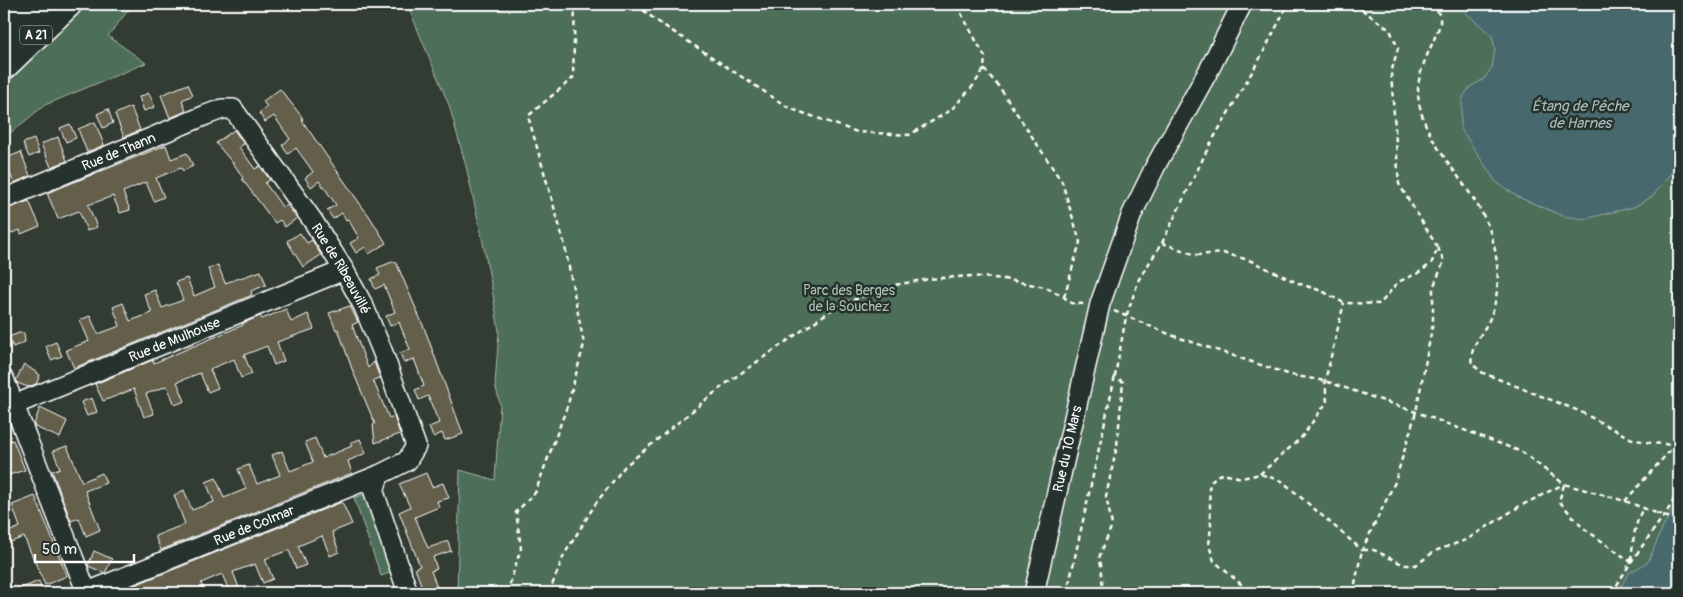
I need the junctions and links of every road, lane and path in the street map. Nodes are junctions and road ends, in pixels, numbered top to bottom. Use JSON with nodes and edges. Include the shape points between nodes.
{"nodes":[{"id":1,"x":36,"y":4,"type":"edge"},
{"id":2,"x":68,"y":4,"type":"edge"},
{"id":3,"x":574,"y":4,"type":"edge"},
{"id":4,"x":636,"y":4,"type":"edge"},
{"id":5,"x":956,"y":4,"type":"edge"},
{"id":6,"x":1242,"y":4,"type":"edge"},
{"id":7,"x":1288,"y":4,"type":"edge"},
{"id":8,"x":1354,"y":4,"type":"edge"},
{"id":9,"x":1430,"y":4,"type":"edge"},
{"id":10,"x":4,"y":33,"type":"edge"},
{"id":11,"x":4,"y":65,"type":"edge"},
{"id":12,"x":984,"y":69,"type":"junction"},
{"id":13,"x":233,"y":109,"type":"joint"},
{"id":14,"x":4,"y":199,"type":"edge"},
{"id":15,"x":1162,"y":243,"type":"junction"},
{"id":16,"x":1438,"y":248,"type":"junction"},
{"id":17,"x":344,"y":270,"type":"junction"},
{"id":18,"x":1064,"y":296,"type":"junction"},
{"id":19,"x":1344,"y":303,"type":"junction"},
{"id":20,"x":1100,"y":304,"type":"junction"},
{"id":21,"x":1126,"y":317,"type":"junction"},
{"id":22,"x":1115,"y":376,"type":"junction"},
{"id":23,"x":4,"y":379,"type":"edge"},
{"id":24,"x":1325,"y":381,"type":"junction"},
{"id":25,"x":9,"y":407,"type":"edge"},
{"id":26,"x":1416,"y":412,"type":"junction"},
{"id":27,"x":1677,"y":445,"type":"edge"},
{"id":28,"x":416,"y":446,"type":"joint"},
{"id":29,"x":379,"y":474,"type":"junction"},
{"id":30,"x":1260,"y":474,"type":"junction"},
{"id":31,"x":1679,"y":483,"type":"edge"},
{"id":32,"x":1564,"y":484,"type":"junction"},
{"id":33,"x":1625,"y":501,"type":"junction"},
{"id":34,"x":1643,"y":508,"type":"junction"},
{"id":35,"x":1679,"y":520,"type":"edge"},
{"id":36,"x":1362,"y":550,"type":"junction"},
{"id":37,"x":1631,"y":562,"type":"junction"},
{"id":38,"x":86,"y":593,"type":"edge"},
{"id":39,"x":408,"y":593,"type":"edge"},
{"id":40,"x":507,"y":593,"type":"edge"},
{"id":41,"x":549,"y":593,"type":"edge"},
{"id":42,"x":1034,"y":593,"type":"edge"},
{"id":43,"x":1067,"y":593,"type":"edge"},
{"id":44,"x":1105,"y":593,"type":"edge"},
{"id":45,"x":1245,"y":593,"type":"edge"},
{"id":46,"x":1353,"y":593,"type":"edge"},
{"id":47,"x":1612,"y":593,"type":"edge"}],
"edges":[{"from":1,"to":10,"type":"highway","number":"A 21"},
{"from":2,"to":11,"type":"highway","number":"A 21"},
{"from":3,"to":40,"type":"path","via":[[573,78],[528,116],[564,242],[584,344],[568,404],[535,493],[516,512],[521,548]]},
{"from":4,"to":12,"type":"path","via":[[789,108],[857,132],[909,134],[951,110]]},
{"from":5,"to":12,"type":"path","via":[[985,57]]},
{"from":6,"to":20,"type":"street","name":"Rue du 10 Mars","via":[[1132,214]]},
{"from":7,"to":15,"type":"path","via":[[1209,146]]},
{"from":8,"to":16,"type":"path","via":[[1390,30],[1398,48],[1392,74],[1400,184]]},
{"from":9,"to":27,"type":"path","via":[[1440,19],[1421,71],[1419,108],[1428,130],[1478,206],[1493,239],[1495,252],[1498,285],[1491,316],[1471,355],[1472,364],[1483,373],[1579,411],[1632,439]]},
{"from":12,"to":18,"type":"path","via":[[1062,182],[1080,242]]},
{"from":13,"to":14,"type":"street","name":"Rue de Thann","via":[[214,112]]},
{"from":13,"to":17,"type":"street","name":"Rue de Ribeauvillé"},
{"from":15,"to":19,"type":"path","via":[[1196,255],[1223,253],[1249,260],[1300,284],[1322,290]]},
{"from":15,"to":21,"type":"path","via":[[1139,279]]},
{"from":16,"to":19,"type":"path","via":[[1431,264],[1398,282],[1380,304]]},
{"from":16,"to":26,"type":"path","via":[[1444,261],[1433,288],[1433,323]]},
{"from":17,"to":25,"type":"street","name":"Rue de Mulhouse"},
{"from":17,"to":28,"type":"street","name":"Rue de Ribeauvillé","via":[[383,353]]},
{"from":18,"to":20,"type":"path","via":[[1072,303]]},
{"from":18,"to":41,"type":"path","via":[[1045,287],[970,276],[894,285],[837,306],[724,385],[625,466],[596,503],[564,555]]},
{"from":19,"to":24,"type":"path"},
{"from":20,"to":21,"type":"path"},
{"from":20,"to":42,"type":"street","name":"Rue du 10 Mars"},
{"from":21,"to":22,"type":"path"},
{"from":21,"to":24,"type":"path","via":[[1282,372]]},
{"from":22,"to":43,"type":"path"},
{"from":22,"to":44,"type":"path","via":[[1123,382],[1117,446],[1106,496],[1112,525],[1099,558]]},
{"from":23,"to":25,"type":"street"},
{"from":24,"to":26,"type":"path"},
{"from":24,"to":30,"type":"path","via":[[1328,402],[1301,438]]},
{"from":25,"to":38,"type":"street"},
{"from":26,"to":32,"type":"path","via":[[1522,452]]},
{"from":26,"to":36,"type":"path","via":[[1395,482]]},
{"from":27,"to":33,"type":"path"},
{"from":28,"to":29,"type":"street","name":"Rue de Colmar","via":[[407,461]]},
{"from":29,"to":38,"type":"street","name":"Rue de Colmar"},
{"from":29,"to":39,"type":"street","via":[[374,492]]},
{"from":30,"to":36,"type":"path","via":[[1282,481]]},
{"from":30,"to":45,"type":"path","via":[[1242,478],[1222,474],[1216,476],[1208,488],[1209,545],[1214,561],[1242,586]]},
{"from":31,"to":37,"type":"path","via":[[1672,504]]},
{"from":32,"to":33,"type":"path"},
{"from":32,"to":36,"type":"path","via":[[1520,506],[1466,540],[1435,551],[1416,565],[1404,564],[1374,550]]},
{"from":32,"to":37,"type":"path","via":[[1559,501],[1582,527]]},
{"from":33,"to":34,"type":"path"},
{"from":34,"to":35,"type":"path","bridge":true},
{"from":34,"to":37,"type":"path","via":[[1634,534]]},
{"from":36,"to":46,"type":"path"},
{"from":37,"to":47,"type":"path"}]}
